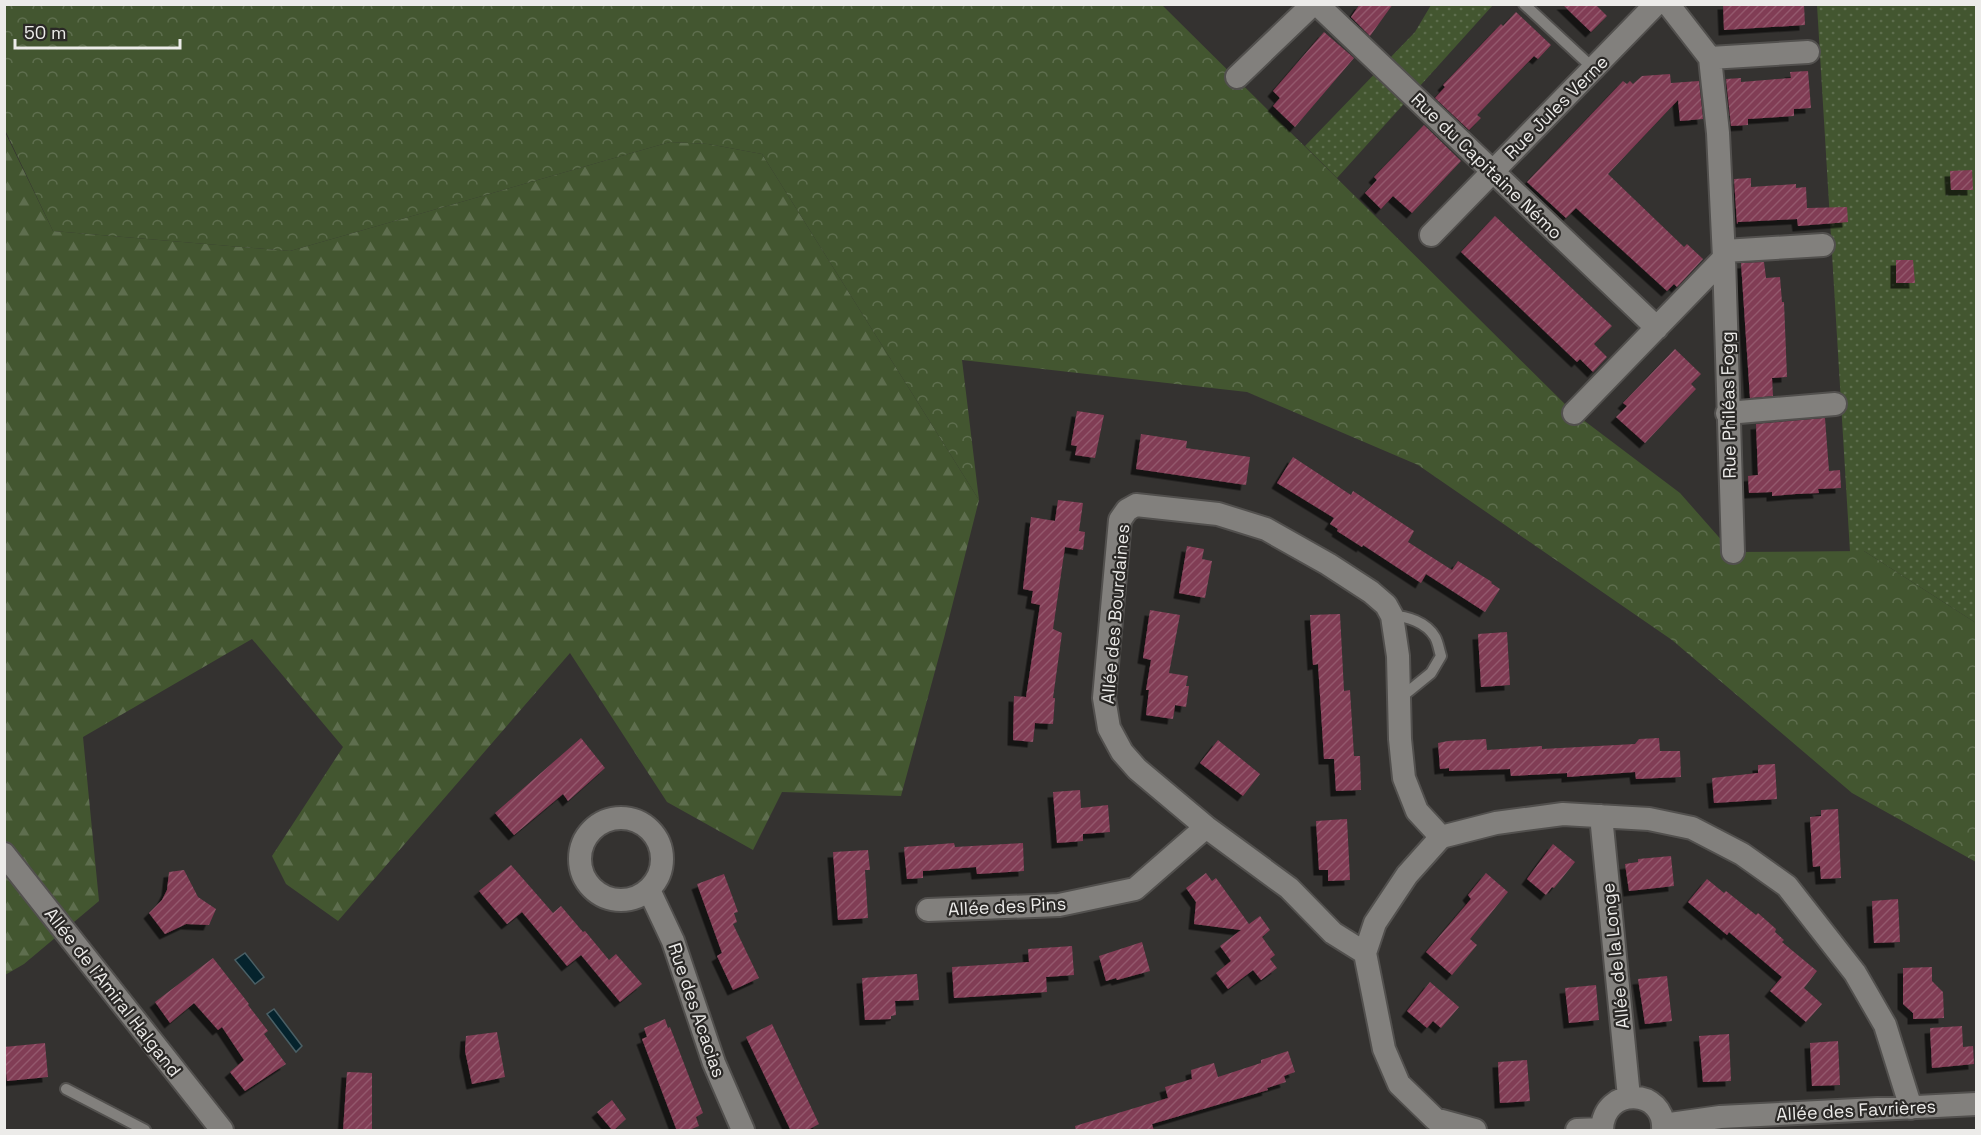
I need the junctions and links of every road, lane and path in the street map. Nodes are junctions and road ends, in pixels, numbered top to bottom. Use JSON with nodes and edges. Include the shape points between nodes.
{"nodes":[{"id":1,"x":1315,"y":4,"type":"edge"},
{"id":2,"x":1524,"y":4,"type":"edge"},
{"id":3,"x":1656,"y":4,"type":"edge"},
{"id":4,"x":1668,"y":4,"type":"edge"},
{"id":5,"x":1808,"y":52,"type":"dead end"},
{"id":6,"x":1710,"y":58,"type":"junction"},
{"id":7,"x":1594,"y":69,"type":"junction"},
{"id":8,"x":1237,"y":77,"type":"dead end"},
{"id":9,"x":1493,"y":171,"type":"junction"},
{"id":10,"x":1431,"y":235,"type":"dead end"},
{"id":11,"x":1823,"y":245,"type":"dead end"},
{"id":12,"x":1724,"y":255,"type":"junction"},
{"id":13,"x":1657,"y":328,"type":"junction"},
{"id":14,"x":1835,"y":404,"type":"dead end"},
{"id":15,"x":1574,"y":413,"type":"dead end"},
{"id":16,"x":1727,"y":413,"type":"junction"},
{"id":17,"x":1732,"y":552,"type":"dead end"},
{"id":18,"x":1392,"y":616,"type":"junction"},
{"id":19,"x":1399,"y":699,"type":"junction"},
{"id":20,"x":1601,"y":816,"type":"junction"},
{"id":21,"x":1206,"y":827,"type":"junction"},
{"id":22,"x":1441,"y":837,"type":"junction"},
{"id":23,"x":4,"y":854,"type":"edge"},
{"id":24,"x":649,"y":890,"type":"dead end"},
{"id":25,"x":928,"y":910,"type":"dead end"},
{"id":26,"x":1365,"y":953,"type":"junction"},
{"id":27,"x":66,"y":1089,"type":"dead end"},
{"id":28,"x":1629,"y":1097,"type":"junction"},
{"id":29,"x":1977,"y":1104,"type":"edge"},
{"id":30,"x":1911,"y":1108,"type":"junction"},
{"id":31,"x":1663,"y":1128,"type":"edge"},
{"id":32,"x":1602,"y":1130,"type":"edge"},
{"id":33,"x":145,"y":1131,"type":"edge"},
{"id":34,"x":222,"y":1131,"type":"edge"},
{"id":35,"x":743,"y":1131,"type":"edge"},
{"id":36,"x":1475,"y":1131,"type":"edge"},
{"id":37,"x":1577,"y":1131,"type":"edge"}],
"edges":[{"from":1,"to":8,"type":"street"},
{"from":1,"to":9,"type":"street","name":"Rue du Capitaine Némo"},
{"from":2,"to":7,"type":"lane"},
{"from":3,"to":7,"type":"street","name":"Rue Jules Verne"},
{"from":4,"to":6,"type":"street"},
{"from":5,"to":6,"type":"street"},
{"from":6,"to":12,"type":"street","name":"Rue Philéas Fogg"},
{"from":7,"to":9,"type":"street","name":"Rue Jules Verne"},
{"from":9,"to":10,"type":"street","name":"Rue Jules Verne"},
{"from":9,"to":13,"type":"street","name":"Rue du Capitaine Némo"},
{"from":11,"to":12,"type":"street"},
{"from":12,"to":13,"type":"street"},
{"from":12,"to":16,"type":"street","name":"Rue Philéas Fogg"},
{"from":13,"to":15,"type":"street"},
{"from":14,"to":16,"type":"street"},
{"from":16,"to":17,"type":"street","name":"Rue Philéas Fogg"},
{"from":18,"to":19,"type":"street"},
{"from":18,"to":19,"type":"lane","via":[[1406,616],[1425,627],[1436,637],[1441,656],[1431,673]]},
{"from":18,"to":21,"type":"street","name":"Allée des Bourdaines","via":[[1371,592],[1266,529],[1218,514],[1136,506],[1126,510],[1120,520],[1108,645],[1104,698],[1109,728],[1137,769]]},
{"from":19,"to":22,"type":"street","via":[[1404,778],[1417,811]]},
{"from":20,"to":22,"type":"street","via":[[1563,814],[1496,823]]},
{"from":20,"to":28,"type":"street","name":"Allée de la Longe"},
{"from":20,"to":30,"type":"street","via":[[1648,819],[1692,828],[1742,854],[1787,886],[1855,974],[1885,1025]]},
{"from":21,"to":25,"type":"street","name":"Allée des Pins","via":[[1135,889],[1059,905]]},
{"from":21,"to":26,"type":"street","name":"Allée des Bourdaines","via":[[1289,888],[1333,933]]},
{"from":22,"to":26,"type":"street","via":[[1407,875],[1376,923]]},
{"from":23,"to":34,"type":"street","name":"Allée de l'Amiral Halgand"},
{"from":24,"to":35,"type":"street","name":"Rue des Acacias","via":[[673,941],[714,1063]]},
{"from":26,"to":36,"type":"street","via":[[1384,1049],[1399,1084],[1435,1119]]},
{"from":27,"to":33,"type":"lane"},
{"from":28,"to":31,"type":"street","via":[[1656,1107]]},
{"from":28,"to":32,"type":"street","via":[[1606,1111]]},
{"from":29,"to":30,"type":"street","name":"Allée des Favrières"},
{"from":30,"to":31,"type":"street","name":"Allée des Favrières","via":[[1720,1117]]},
{"from":32,"to":37,"type":"street"}]}
